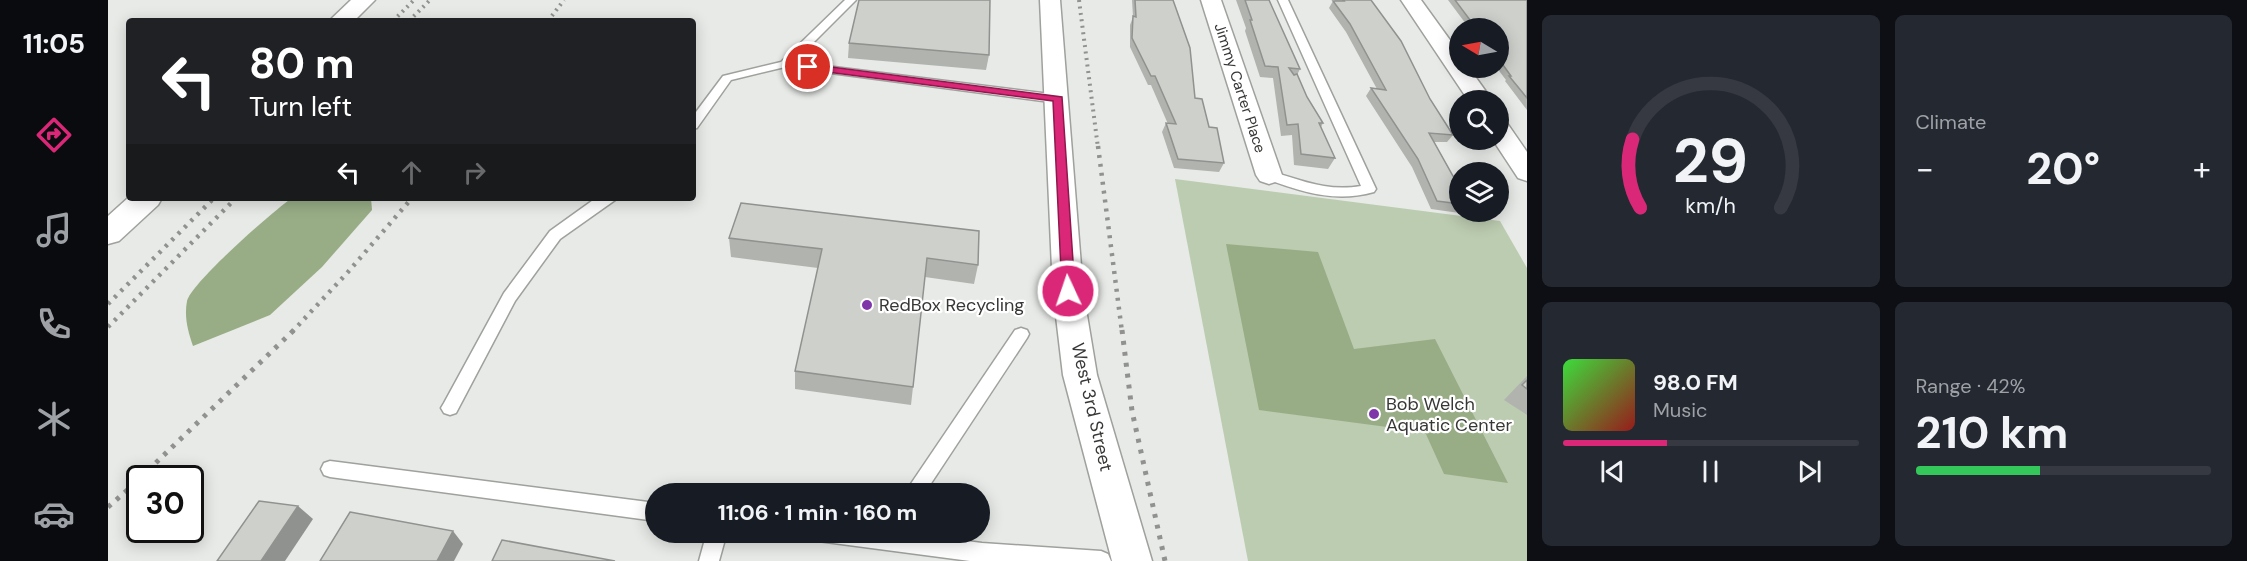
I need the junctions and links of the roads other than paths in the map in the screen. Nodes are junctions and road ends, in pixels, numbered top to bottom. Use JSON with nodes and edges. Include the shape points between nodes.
{"nodes":[{"id":1,"x":364,"y":0,"type":"edge"},
{"id":2,"x":851,"y":0,"type":"edge"},
{"id":3,"x":1050,"y":0,"type":"edge"},
{"id":4,"x":1211,"y":0,"type":"edge"},
{"id":5,"x":1283,"y":0,"type":"edge"},
{"id":6,"x":1411,"y":0,"type":"edge"},
{"id":7,"x":344,"y":18,"type":"edge"},
{"id":8,"x":785,"y":64,"type":"junction"},
{"id":9,"x":1473,"y":90,"type":"edge"},
{"id":10,"x":1058,"y":99,"type":"junction"},
{"id":11,"x":696,"y":121,"type":"edge"},
{"id":12,"x":1512,"y":141,"type":"edge"},
{"id":13,"x":1527,"y":172,"type":"edge"},
{"id":14,"x":1269,"y":175,"type":"joint"},
{"id":15,"x":144,"y":201,"type":"edge"},
{"id":16,"x":602,"y":201,"type":"edge"},
{"id":17,"x":108,"y":233,"type":"edge"},
{"id":18,"x":1020,"y":334,"type":"dead end"},
{"id":19,"x":450,"y":408,"type":"dead end"},
{"id":20,"x":330,"y":469,"type":"dead end"},
{"id":21,"x":921,"y":483,"type":"edge"},
{"id":22,"x":645,"y":511,"type":"edge"},
{"id":23,"x":714,"y":543,"type":"edge"},
{"id":24,"x":925,"y":543,"type":"edge"},
{"id":25,"x":709,"y":561,"type":"edge"},
{"id":26,"x":1101,"y":561,"type":"edge"},
{"id":27,"x":1132,"y":561,"type":"edge"}],
"edges":[{"from":1,"to":7,"type":"street"},
{"from":2,"to":8,"type":"lane"},
{"from":3,"to":10,"type":"street","name":"West 3rd Street"},
{"from":4,"to":14,"type":"street","name":"Jimmy Carter Place"},
{"from":5,"to":14,"type":"lane","via":[[1369,189],[1340,194]]},
{"from":6,"to":9,"type":"street"},
{"from":8,"to":10,"type":"lane"},
{"from":8,"to":11,"type":"lane","via":[[727,78]]},
{"from":10,"to":27,"type":"street","name":"West 3rd Street","via":[[1068,291],[1080,375]]},
{"from":12,"to":13,"type":"street"},
{"from":15,"to":17,"type":"street"},
{"from":16,"to":19,"type":"lane","via":[[555,235],[508,297]]},
{"from":18,"to":21,"type":"lane"},
{"from":20,"to":22,"type":"lane"},
{"from":23,"to":25,"type":"lane"},
{"from":24,"to":26,"type":"lane","via":[[982,553]]}]}
